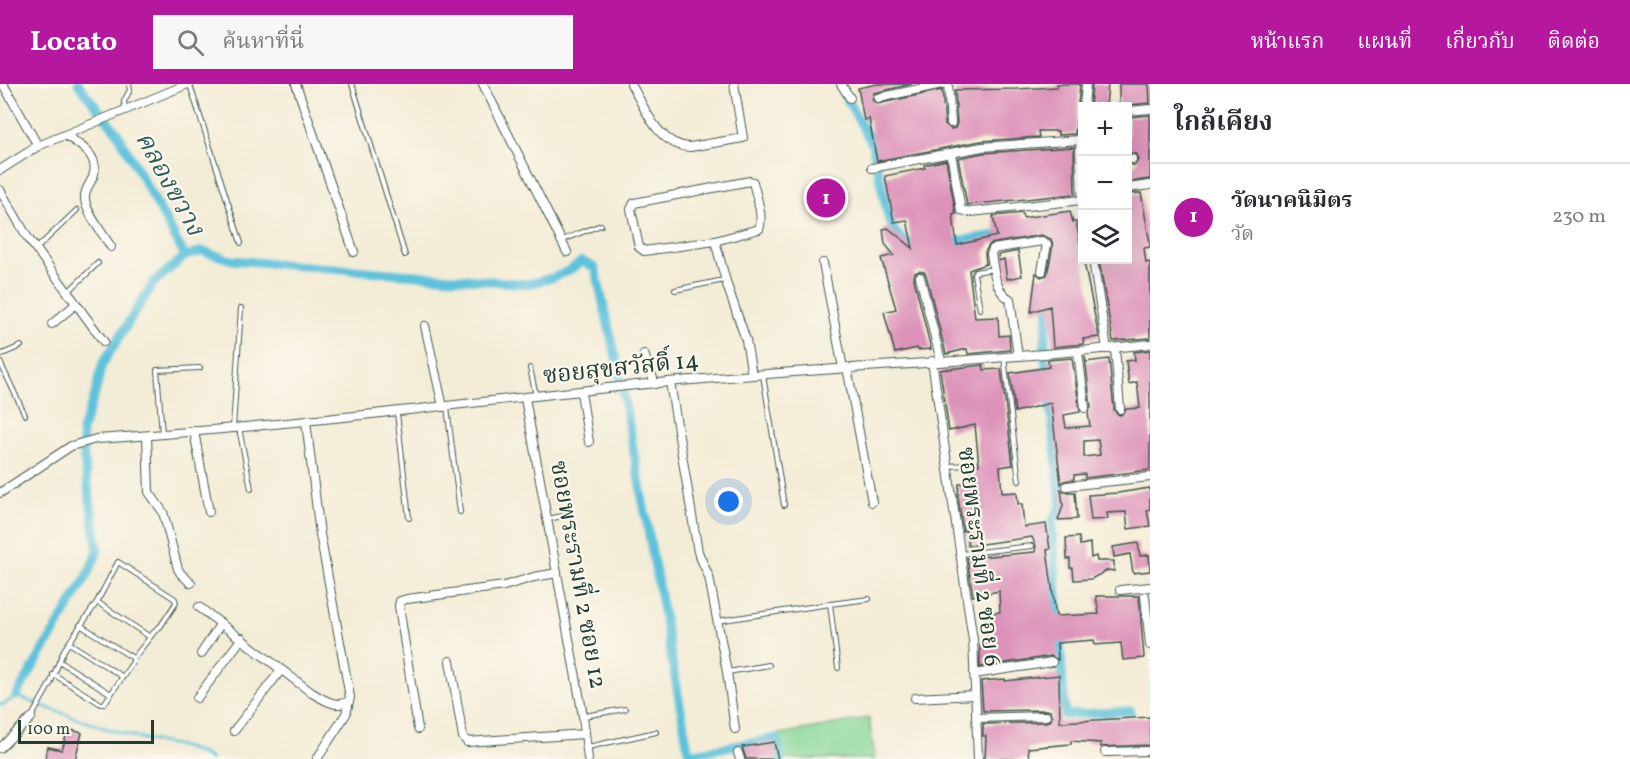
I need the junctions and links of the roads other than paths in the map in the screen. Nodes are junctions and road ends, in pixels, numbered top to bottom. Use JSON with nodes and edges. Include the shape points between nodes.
{"nodes":[{"id":1,"x":3,"y":84,"type":"edge"},
{"id":2,"x":129,"y":84,"type":"edge"},
{"id":3,"x":189,"y":84,"type":"edge"},
{"id":4,"x":296,"y":84,"type":"edge"},
{"id":5,"x":352,"y":84,"type":"edge"},
{"id":6,"x":483,"y":84,"type":"edge"},
{"id":7,"x":631,"y":84,"type":"edge"},
{"id":8,"x":734,"y":84,"type":"edge"},
{"id":9,"x":841,"y":84,"type":"edge"},
{"id":10,"x":942,"y":84,"type":"edge"},
{"id":11,"x":948,"y":84,"type":"edge"},
{"id":12,"x":1086,"y":84,"type":"edge"},
{"id":13,"x":850,"y":98,"type":"dead end"},
{"id":14,"x":878,"y":98,"type":"dead end"},
{"id":15,"x":1084,"y":102,"type":"edge"},
{"id":16,"x":1150,"y":109,"type":"edge"},
{"id":17,"x":126,"y":110,"type":"junction"},
{"id":18,"x":1132,"y":111,"type":"edge"},
{"id":19,"x":951,"y":123,"type":"dead end"},
{"id":20,"x":66,"y":135,"type":"junction"},
{"id":21,"x":1078,"y":140,"type":"edge"},
{"id":22,"x":38,"y":146,"type":"junction"},
{"id":23,"x":951,"y":153,"type":"junction"},
{"id":24,"x":875,"y":168,"type":"dead end"},
{"id":25,"x":0,"y":170,"type":"edge"},
{"id":26,"x":1132,"y":188,"type":"edge"},
{"id":27,"x":1150,"y":188,"type":"edge"},
{"id":28,"x":0,"y":190,"type":"edge"},
{"id":29,"x":1078,"y":197,"type":"edge"},
{"id":30,"x":78,"y":210,"type":"dead end"},
{"id":31,"x":601,"y":225,"type":"dead end"},
{"id":32,"x":561,"y":240,"type":"junction"},
{"id":33,"x":715,"y":241,"type":"junction"},
{"id":34,"x":241,"y":243,"type":"dead end"},
{"id":35,"x":111,"y":247,"type":"dead end"},
{"id":36,"x":36,"y":249,"type":"junction"},
{"id":37,"x":354,"y":252,"type":"dead end"},
{"id":38,"x":567,"y":252,"type":"dead end"},
{"id":39,"x":405,"y":255,"type":"dead end"},
{"id":40,"x":98,"y":263,"type":"dead end"},
{"id":41,"x":823,"y":263,"type":"dead end"},
{"id":42,"x":1094,"y":264,"type":"edge"},
{"id":43,"x":994,"y":269,"type":"junction"},
{"id":44,"x":1042,"y":271,"type":"dead end"},
{"id":45,"x":920,"y":277,"type":"dead end"},
{"id":46,"x":725,"y":279,"type":"junction"},
{"id":47,"x":675,"y":290,"type":"dead end"},
{"id":48,"x":68,"y":293,"type":"junction"},
{"id":49,"x":76,"y":304,"type":"junction"},
{"id":50,"x":241,"y":308,"type":"dead end"},
{"id":51,"x":980,"y":309,"type":"dead end"},
{"id":52,"x":52,"y":324,"type":"dead end"},
{"id":53,"x":425,"y":326,"type":"dead end"},
{"id":54,"x":104,"y":342,"type":"dead end"},
{"id":55,"x":1150,"y":344,"type":"edge"},
{"id":56,"x":21,"y":346,"type":"dead end"},
{"id":57,"x":1111,"y":349,"type":"junction"},
{"id":58,"x":1078,"y":352,"type":"junction"},
{"id":59,"x":644,"y":354,"type":"dead end"},
{"id":60,"x":0,"y":355,"type":"edge"},
{"id":61,"x":1004,"y":356,"type":"junction"},
{"id":62,"x":1018,"y":356,"type":"junction"},
{"id":63,"x":936,"y":361,"type":"junction"},
{"id":64,"x":0,"y":362,"type":"edge"},
{"id":65,"x":845,"y":367,"type":"junction"},
{"id":66,"x":200,"y":368,"type":"dead end"},
{"id":67,"x":530,"y":368,"type":"dead end"},
{"id":68,"x":763,"y":374,"type":"junction"},
{"id":69,"x":752,"y":375,"type":"junction"},
{"id":70,"x":670,"y":382,"type":"junction"},
{"id":71,"x":654,"y":384,"type":"junction"},
{"id":72,"x":581,"y":392,"type":"junction"},
{"id":73,"x":536,"y":397,"type":"junction"},
{"id":74,"x":525,"y":398,"type":"junction"},
{"id":75,"x":445,"y":407,"type":"junction"},
{"id":76,"x":1085,"y":408,"type":"dead end"},
{"id":77,"x":1120,"y":410,"type":"dead end"},
{"id":78,"x":397,"y":412,"type":"junction"},
{"id":79,"x":25,"y":415,"type":"dead end"},
{"id":80,"x":306,"y":422,"type":"junction"},
{"id":81,"x":236,"y":427,"type":"junction"},
{"id":82,"x":195,"y":431,"type":"junction"},
{"id":83,"x":162,"y":434,"type":"junction"},
{"id":84,"x":147,"y":435,"type":"junction"},
{"id":85,"x":589,"y":442,"type":"dead end"},
{"id":86,"x":968,"y":465,"type":"dead end"},
{"id":87,"x":947,"y":466,"type":"junction"},
{"id":88,"x":1150,"y":477,"type":"edge"},
{"id":89,"x":1019,"y":481,"type":"dead end"},
{"id":90,"x":1067,"y":486,"type":"dead end"},
{"id":91,"x":251,"y":489,"type":"dead end"},
{"id":92,"x":0,"y":493,"type":"edge"},
{"id":93,"x":872,"y":502,"type":"dead end"},
{"id":94,"x":783,"y":505,"type":"dead end"},
{"id":95,"x":209,"y":512,"type":"dead end"},
{"id":96,"x":460,"y":512,"type":"dead end"},
{"id":97,"x":567,"y":515,"type":"dead end"},
{"id":98,"x":409,"y":518,"type":"dead end"},
{"id":99,"x":547,"y":519,"type":"junction"},
{"id":100,"x":1032,"y":546,"type":"dead end"},
{"id":101,"x":960,"y":554,"type":"junction"},
{"id":102,"x":557,"y":573,"type":"junction"},
{"id":103,"x":191,"y":584,"type":"dead end"},
{"id":104,"x":1150,"y":587,"type":"edge"},
{"id":105,"x":1120,"y":590,"type":"dead end"},
{"id":106,"x":1145,"y":596,"type":"dead end"},
{"id":107,"x":869,"y":599,"type":"dead end"},
{"id":108,"x":97,"y":602,"type":"junction"},
{"id":109,"x":830,"y":604,"type":"junction"},
{"id":110,"x":199,"y":607,"type":"dead end"},
{"id":111,"x":717,"y":621,"type":"junction"},
{"id":112,"x":221,"y":623,"type":"junction"},
{"id":113,"x":80,"y":625,"type":"junction"},
{"id":114,"x":150,"y":637,"type":"junction"},
{"id":115,"x":242,"y":638,"type":"junction"},
{"id":116,"x":1150,"y":640,"type":"edge"},
{"id":117,"x":69,"y":643,"type":"junction"},
{"id":118,"x":201,"y":654,"type":"dead end"},
{"id":119,"x":133,"y":659,"type":"junction"},
{"id":120,"x":59,"y":661,"type":"junction"},
{"id":121,"x":450,"y":661,"type":"dead end"},
{"id":122,"x":1052,"y":662,"type":"dead end"},
{"id":123,"x":769,"y":665,"type":"dead end"},
{"id":124,"x":838,"y":668,"type":"dead end"},
{"id":125,"x":281,"y":670,"type":"junction"},
{"id":126,"x":727,"y":672,"type":"junction"},
{"id":127,"x":53,"y":674,"type":"junction"},
{"id":128,"x":974,"y":674,"type":"junction"},
{"id":129,"x":123,"y":676,"type":"junction"},
{"id":130,"x":111,"y":694,"type":"junction"},
{"id":131,"x":975,"y":695,"type":"junction"},
{"id":132,"x":197,"y":698,"type":"dead end"},
{"id":133,"x":915,"y":698,"type":"dead end"},
{"id":134,"x":349,"y":701,"type":"junction"},
{"id":135,"x":625,"y":709,"type":"dead end"},
{"id":136,"x":583,"y":716,"type":"junction"},
{"id":137,"x":1046,"y":716,"type":"dead end"},
{"id":138,"x":31,"y":718,"type":"joint"},
{"id":139,"x":976,"y":718,"type":"junction"},
{"id":140,"x":418,"y":729,"type":"dead end"},
{"id":141,"x":735,"y":729,"type":"dead end"},
{"id":142,"x":234,"y":731,"type":"dead end"},
{"id":143,"x":656,"y":732,"type":"dead end"},
{"id":144,"x":585,"y":734,"type":"junction"},
{"id":145,"x":0,"y":746,"type":"edge"},
{"id":146,"x":587,"y":747,"type":"junction"},
{"id":147,"x":1150,"y":751,"type":"edge"},
{"id":148,"x":1105,"y":752,"type":"dead end"},
{"id":149,"x":1129,"y":755,"type":"edge"},
{"id":150,"x":317,"y":759,"type":"edge"},
{"id":151,"x":588,"y":759,"type":"edge"},
{"id":152,"x":978,"y":759,"type":"edge"}],
"edges":[{"from":1,"to":22,"type":"street"},
{"from":2,"to":17,"type":"lane","via":[[124,101]]},
{"from":3,"to":17,"type":"street"},
{"from":3,"to":34,"type":"lane"},
{"from":4,"to":37,"type":"street"},
{"from":5,"to":39,"type":"lane"},
{"from":6,"to":32,"type":"street"},
{"from":7,"to":8,"type":"street","via":[[668,140],[690,147],[743,138]]},
{"from":9,"to":13,"type":"street"},
{"from":10,"to":14,"type":"street"},
{"from":11,"to":19,"type":"street"},
{"from":12,"to":15,"type":"street"},
{"from":16,"to":18,"type":"street"},
{"from":17,"to":20,"type":"street"},
{"from":20,"to":22,"type":"street"},
{"from":20,"to":35,"type":"street","via":[[94,159],[94,175],[84,198]]},
{"from":21,"to":23,"type":"street"},
{"from":22,"to":25,"type":"street"},
{"from":23,"to":24,"type":"street"},
{"from":23,"to":29,"type":"street","via":[[961,210],[971,212]]},
{"from":26,"to":27,"type":"street"},
{"from":28,"to":36,"type":"street"},
{"from":30,"to":36,"type":"lane"},
{"from":31,"to":32,"type":"lane"},
{"from":32,"to":38,"type":"street"},
{"from":33,"to":33,"type":"street","via":[[640,250],[631,209],[634,203],[753,183],[759,229]]},
{"from":33,"to":46,"type":"street"},
{"from":36,"to":48,"type":"street"},
{"from":40,"to":48,"type":"lane"},
{"from":41,"to":65,"type":"street"},
{"from":42,"to":57,"type":"street"},
{"from":43,"to":44,"type":"street","via":[[993,249],[1042,242],[1047,243]]},
{"from":43,"to":51,"type":"lane","via":[[974,274]]},
{"from":43,"to":62,"type":"street","via":[[998,289],[1010,299]]},
{"from":45,"to":63,"type":"street","name":"ซอยพระรามที่ 2 ซอย 6"},
{"from":46,"to":47,"type":"lane"},
{"from":46,"to":69,"type":"street","via":[[746,340]]},
{"from":48,"to":49,"type":"street"},
{"from":49,"to":52,"type":"street"},
{"from":49,"to":54,"type":"street"},
{"from":50,"to":81,"type":"lane"},
{"from":53,"to":75,"type":"street"},
{"from":55,"to":57,"type":"street","name":"ซอยสุขสวัสดิ์ 14"},
{"from":56,"to":60,"type":"lane"},
{"from":57,"to":58,"type":"street","name":"ซอยสุขสวัสดิ์ 14"},
{"from":57,"to":77,"type":"street"},
{"from":58,"to":62,"type":"street","name":"ซอยสุขสวัสดิ์ 14"},
{"from":58,"to":76,"type":"street"},
{"from":59,"to":71,"type":"street"},
{"from":61,"to":62,"type":"street","name":"ซอยสุขสวัสดิ์ 14"},
{"from":61,"to":63,"type":"street","name":"ซอยสุขสวัสดิ์ 14"},
{"from":61,"to":89,"type":"lane"},
{"from":63,"to":65,"type":"street","name":"ซอยสุขสวัสดิ์ 14"},
{"from":63,"to":87,"type":"street","name":"ซอยพระรามที่ 2 ซอย 6"},
{"from":64,"to":79,"type":"lane"},
{"from":65,"to":68,"type":"street","name":"ซอยสุขสวัสดิ์ 14"},
{"from":65,"to":93,"type":"street"},
{"from":66,"to":83,"type":"lane","via":[[157,370]]},
{"from":67,"to":73,"type":"lane"},
{"from":68,"to":69,"type":"street","name":"ซอยสุขสวัสดิ์ 14"},
{"from":68,"to":94,"type":"lane"},
{"from":69,"to":70,"type":"street","name":"ซอยสุขสวัสดิ์ 14"},
{"from":70,"to":71,"type":"street","name":"ซอยสุขสวัสดิ์ 14"},
{"from":70,"to":111,"type":"street","via":[[698,552],[709,576]]},
{"from":71,"to":72,"type":"street","name":"ซอยสุขสวัสดิ์ 14"},
{"from":72,"to":73,"type":"street","name":"ซอยสุขสวัสดิ์ 14"},
{"from":72,"to":85,"type":"street"},
{"from":73,"to":74,"type":"street","name":"ซอยสุขสวัสดิ์ 14"},
{"from":74,"to":75,"type":"street","name":"ซอยสุขสวัสดิ์ 14"},
{"from":74,"to":99,"type":"street","name":"ซอยพระรามที่ 2 ซอย 12"},
{"from":75,"to":78,"type":"street","name":"ซอยสุขสวัสดิ์ 14"},
{"from":75,"to":96,"type":"lane"},
{"from":78,"to":80,"type":"street","name":"ซอยสุขสวัสดิ์ 14"},
{"from":78,"to":98,"type":"lane"},
{"from":80,"to":81,"type":"street","name":"ซอยสุขสวัสดิ์ 14"},
{"from":80,"to":134,"type":"street","via":[[320,534]]},
{"from":81,"to":82,"type":"street","name":"ซอยสุขสวัสดิ์ 14"},
{"from":81,"to":91,"type":"lane"},
{"from":82,"to":83,"type":"street","name":"ซอยสุขสวัสดิ์ 14"},
{"from":82,"to":95,"type":"street"},
{"from":83,"to":84,"type":"street","name":"ซอยสุขสวัสดิ์ 14"},
{"from":84,"to":92,"type":"street","name":"ซอยสุขสวัสดิ์ 14","via":[[96,439],[71,446]]},
{"from":84,"to":103,"type":"street","via":[[149,492],[163,512],[178,568]]},
{"from":86,"to":87,"type":"lane"},
{"from":87,"to":101,"type":"street","name":"ซอยพระรามที่ 2 ซอย 6"},
{"from":88,"to":90,"type":"street"},
{"from":97,"to":99,"type":"lane"},
{"from":99,"to":102,"type":"street","name":"ซอยพระรามที่ 2 ซอย 12"},
{"from":100,"to":101,"type":"lane"},
{"from":101,"to":128,"type":"street","name":"ซอยพระรามที่ 2 ซอย 6"},
{"from":102,"to":136,"type":"street","name":"ซอยพระรามที่ 2 ซอย 12"},
{"from":102,"to":140,"type":"street","via":[[504,586],[400,601]]},
{"from":104,"to":105,"type":"street"},
{"from":106,"to":116,"type":"street"},
{"from":107,"to":109,"type":"lane"},
{"from":108,"to":113,"type":"lane"},
{"from":108,"to":114,"type":"lane"},
{"from":108,"to":114,"type":"lane","via":[[118,562],[175,599],[166,619]]},
{"from":109,"to":111,"type":"lane"},
{"from":109,"to":124,"type":"lane"},
{"from":110,"to":112,"type":"street"},
{"from":111,"to":126,"type":"street"},
{"from":112,"to":115,"type":"street"},
{"from":112,"to":118,"type":"street"},
{"from":113,"to":117,"type":"lane"},
{"from":113,"to":119,"type":"lane"},
{"from":114,"to":119,"type":"lane"},
{"from":115,"to":125,"type":"street"},
{"from":115,"to":132,"type":"street"},
{"from":117,"to":120,"type":"lane"},
{"from":117,"to":129,"type":"lane"},
{"from":119,"to":129,"type":"lane"},
{"from":120,"to":127,"type":"lane"},
{"from":120,"to":130,"type":"lane"},
{"from":121,"to":144,"type":"street","via":[[467,742]]},
{"from":122,"to":128,"type":"street"},
{"from":123,"to":126,"type":"lane"},
{"from":125,"to":134,"type":"street","via":[[330,703]]},
{"from":125,"to":142,"type":"street"},
{"from":126,"to":141,"type":"street"},
{"from":127,"to":130,"type":"lane","via":[[100,704]]},
{"from":127,"to":138,"type":"lane"},
{"from":128,"to":131,"type":"street","name":"ซอยพระรามที่ 2 ซอย 6"},
{"from":129,"to":130,"type":"lane"},
{"from":131,"to":133,"type":"street"},
{"from":131,"to":139,"type":"street","name":"ซอยพระรามที่ 2 ซอย 6"},
{"from":134,"to":150,"type":"street","via":[[346,714]]},
{"from":135,"to":136,"type":"lane"},
{"from":136,"to":144,"type":"street","name":"ซอยพระรามที่ 2 ซอย 12"},
{"from":137,"to":139,"type":"street"},
{"from":138,"to":145,"type":"street"},
{"from":139,"to":152,"type":"street","name":"ซอยพระรามที่ 2 ซอย 6"},
{"from":143,"to":146,"type":"lane"},
{"from":144,"to":146,"type":"street","name":"ซอยพระรามที่ 2 ซอย 12"},
{"from":146,"to":151,"type":"street","name":"ซอยพระรามที่ 2 ซอย 12"},
{"from":147,"to":149,"type":"street"},
{"from":148,"to":149,"type":"street"}]}
